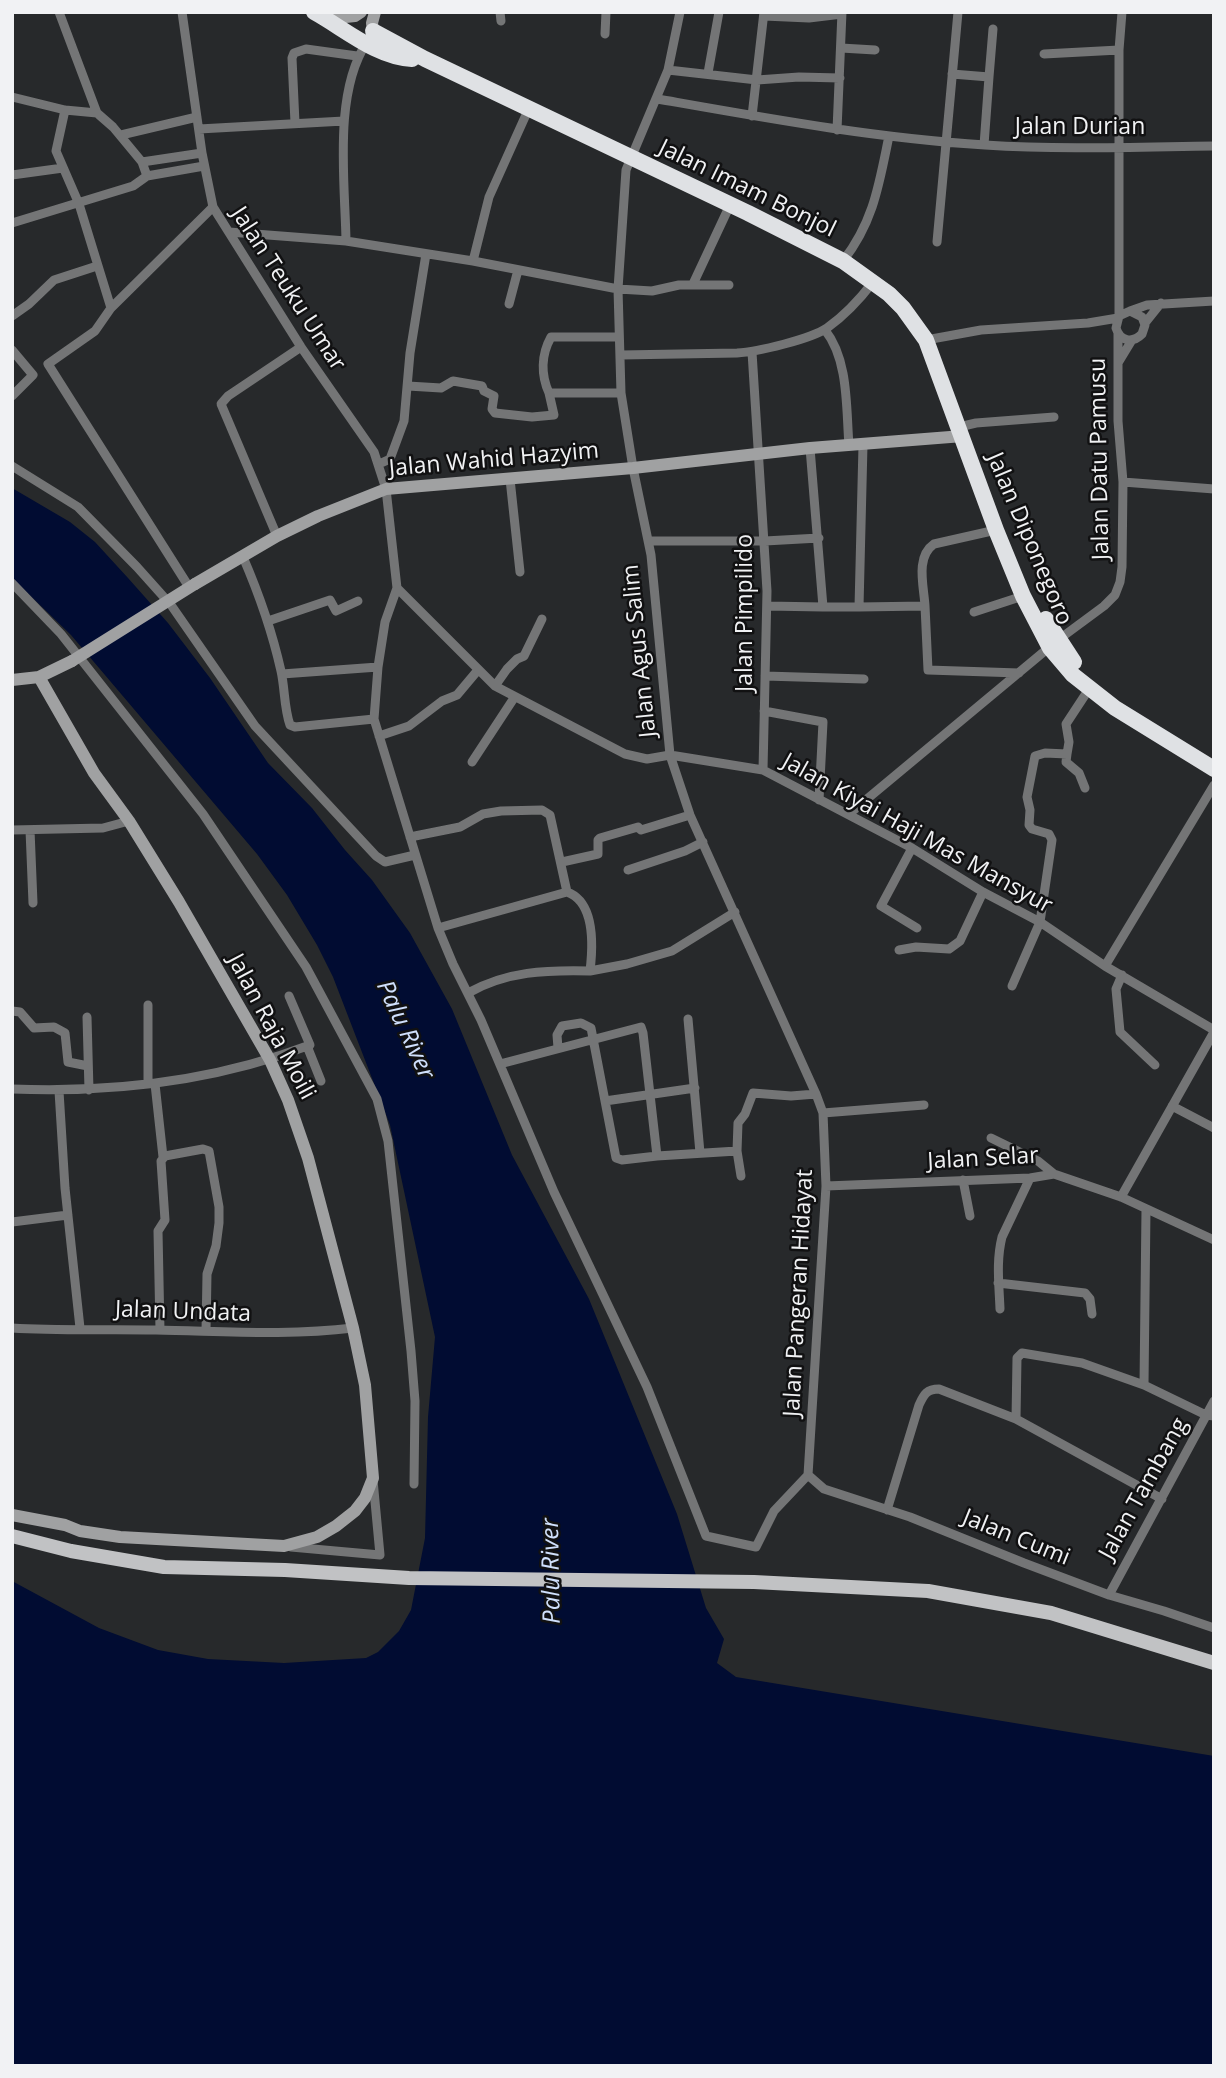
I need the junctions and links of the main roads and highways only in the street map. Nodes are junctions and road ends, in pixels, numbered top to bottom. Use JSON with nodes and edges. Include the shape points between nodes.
{"nodes":[{"id":1,"x":321,"y":16,"type":"edge"},
{"id":2,"x":963,"y":436,"type":"junction"},
{"id":3,"x":1054,"y":644,"type":"junction"},
{"id":4,"x":1214,"y":761,"type":"edge"},
{"id":5,"x":1214,"y":769,"type":"edge"},
{"id":6,"x":12,"y":1536,"type":"edge"},
{"id":7,"x":1214,"y":1663,"type":"edge"}],
"edges":[{"from":1,"to":2,"type":"highway","name":"Jalan Imam Bonjol","via":[[366,44],[425,59],[843,261],[903,308],[926,340]]},
{"from":2,"to":3,"type":"highway","name":"Jalan Diponegoro","via":[[978,459]]},
{"from":2,"to":3,"type":"highway","name":"Jalan Diponegoro","via":[[1023,596]]},
{"from":3,"to":4,"type":"highway","name":"Jalan Diponegoro","via":[[1109,694]]},
{"from":3,"to":5,"type":"highway","name":"Jalan Diponegoro","via":[[1073,676],[1129,718]]},
{"from":6,"to":7,"type":"main road","via":[[164,1567],[410,1578],[754,1582],[928,1591],[1051,1613]]}]}
